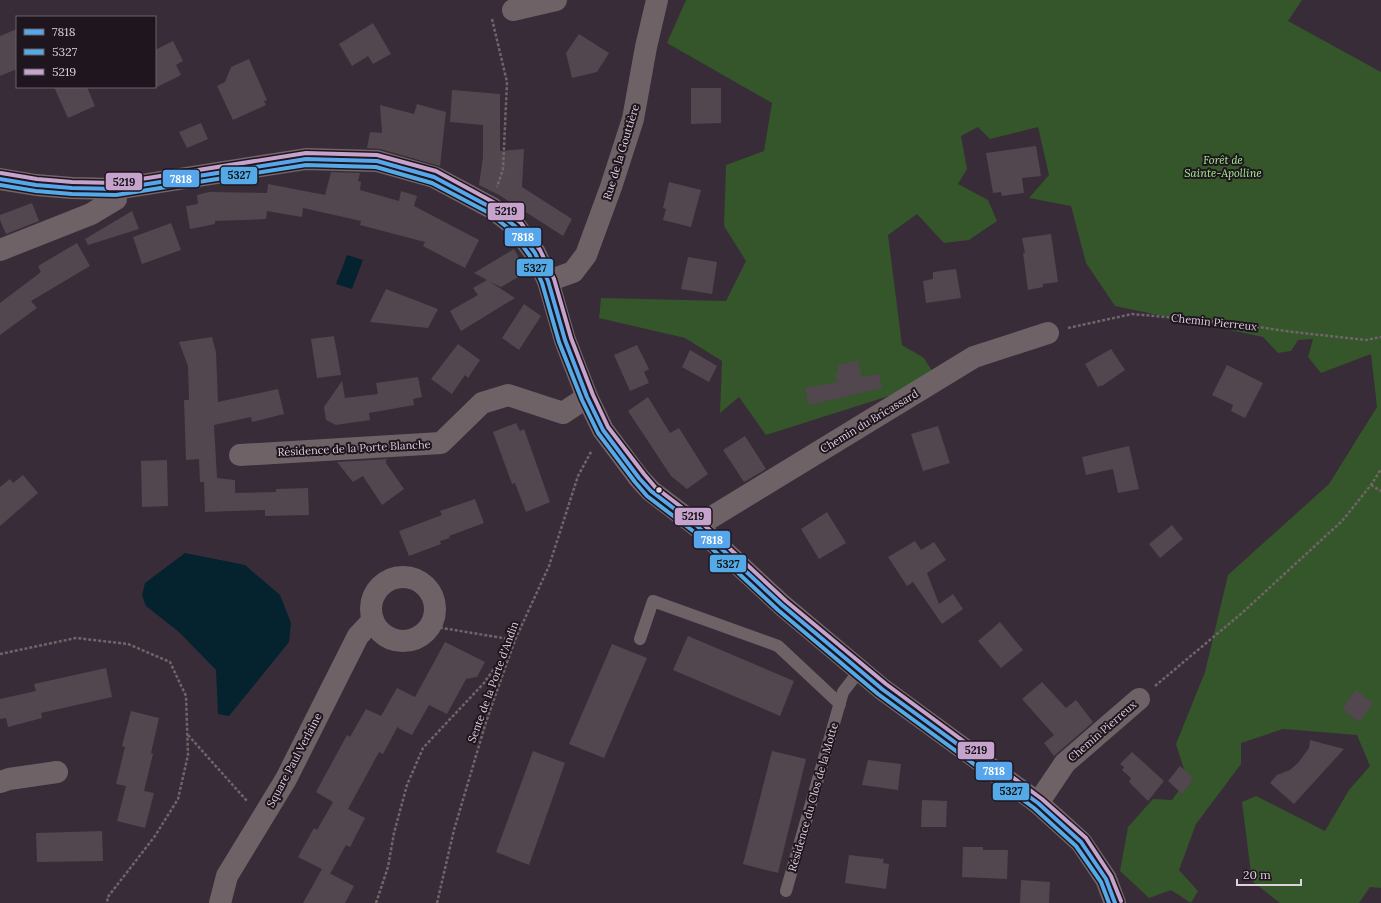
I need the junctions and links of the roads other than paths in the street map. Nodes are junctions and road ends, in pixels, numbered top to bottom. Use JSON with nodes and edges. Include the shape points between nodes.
{"nodes":[{"id":1,"x":556,"y":0,"type":"edge"},
{"id":2,"x":657,"y":0,"type":"edge"},
{"id":3,"x":513,"y":10,"type":"road end"},
{"id":4,"x":0,"y":179,"type":"edge"},
{"id":5,"x":116,"y":189,"type":"junction"},
{"id":6,"x":0,"y":250,"type":"edge"},
{"id":7,"x":548,"y":281,"type":"junction"},
{"id":8,"x":1048,"y":333,"type":"road end"},
{"id":9,"x":587,"y":397,"type":"junction"},
{"id":10,"x":240,"y":455,"type":"dead end"},
{"id":11,"x":697,"y":526,"type":"junction"},
{"id":12,"x":373,"y":620,"type":"junction"},
{"id":13,"x":640,"y":639,"type":"dead end"},
{"id":14,"x":860,"y":670,"type":"junction"},
{"id":15,"x":1139,"y":699,"type":"road end"},
{"id":16,"x":840,"y":704,"type":"junction"},
{"id":17,"x":58,"y":772,"type":"dead end"},
{"id":18,"x":0,"y":782,"type":"edge"},
{"id":19,"x":1038,"y":803,"type":"junction"},
{"id":20,"x":786,"y":891,"type":"dead end"},
{"id":21,"x":220,"y":903,"type":"edge"},
{"id":22,"x":1115,"y":903,"type":"edge"}],
"edges":[{"from":1,"to":3,"type":"street"},
{"from":2,"to":7,"type":"street","name":"Rue de la Gouttière","via":[[633,118],[586,256],[573,272]]},
{"from":4,"to":5,"type":"street","via":[[36,185]]},
{"from":5,"to":6,"type":"street","via":[[116,199],[91,214]]},
{"from":5,"to":7,"type":"street","via":[[306,159],[377,162],[434,177],[492,208],[516,227],[535,253]]},
{"from":7,"to":9,"type":"street","via":[[565,340]]},
{"from":8,"to":11,"type":"street","name":"Chemin du Bricassard","via":[[974,357]]},
{"from":9,"to":10,"type":"street","name":"Résidence de la Porte Blanche","via":[[563,413],[508,395],[482,402],[441,443]]},
{"from":9,"to":11,"type":"street","via":[[603,430],[643,482]]},
{"from":11,"to":14,"type":"street","via":[[782,605]]},
{"from":12,"to":12,"type":"street","via":[[385,636],[405,642],[415,639],[424,634],[434,616],[431,595],[425,586],[416,580],[390,580],[377,590],[372,599],[370,610]]},
{"from":12,"to":21,"type":"street","name":"Square Paul Verlaine","via":[[358,636],[286,779],[227,876]]},
{"from":13,"to":16,"type":"lane","via":[[653,601],[778,646]]},
{"from":14,"to":16,"type":"lane","name":"Résidence du Clos de la Motte","via":[[843,692]]},
{"from":14,"to":19,"type":"street","via":[[882,689]]},
{"from":15,"to":19,"type":"street","name":"Chemin Pierreux","via":[[1065,763]]},
{"from":16,"to":20,"type":"lane","name":"Résidence du Clos de la Motte"},
{"from":17,"to":18,"type":"street"},
{"from":19,"to":22,"type":"street","via":[[1081,842],[1106,879]]}]}
